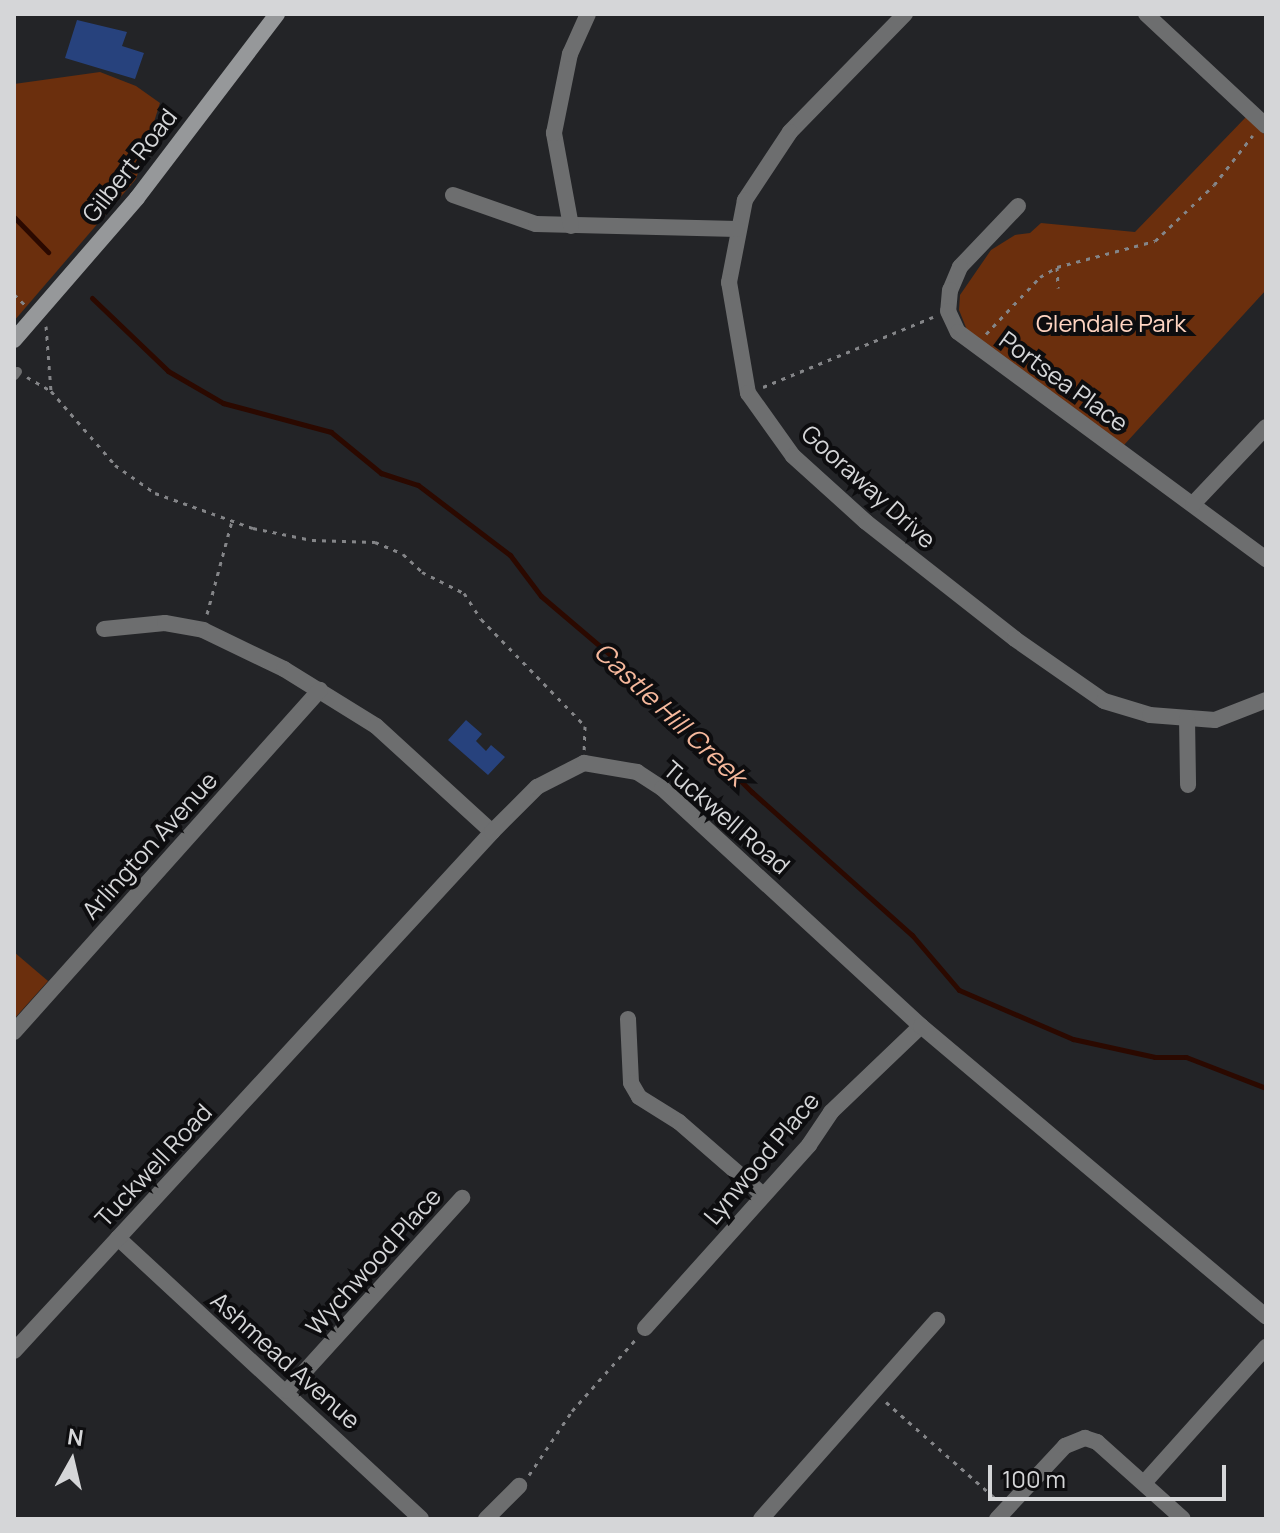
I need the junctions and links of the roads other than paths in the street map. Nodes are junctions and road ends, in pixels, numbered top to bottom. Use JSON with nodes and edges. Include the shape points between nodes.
{"nodes":[{"id":1,"x":277,"y":14,"type":"edge"},
{"id":2,"x":588,"y":14,"type":"edge"},
{"id":3,"x":905,"y":14,"type":"edge"},
{"id":4,"x":1146,"y":14,"type":"edge"},
{"id":5,"x":1264,"y":124,"type":"edge"},
{"id":6,"x":453,"y":195,"type":"dead end"},
{"id":7,"x":1018,"y":206,"type":"dead end"},
{"id":8,"x":571,"y":226,"type":"junction"},
{"id":9,"x":737,"y":229,"type":"junction"},
{"id":10,"x":14,"y":340,"type":"edge"},
{"id":11,"x":1266,"y":427,"type":"edge"},
{"id":12,"x":1193,"y":504,"type":"junction"},
{"id":13,"x":1266,"y":559,"type":"edge"},
{"id":14,"x":104,"y":629,"type":"dead end"},
{"id":15,"x":320,"y":690,"type":"junction"},
{"id":16,"x":1266,"y":700,"type":"edge"},
{"id":17,"x":1187,"y":718,"type":"junction"},
{"id":18,"x":1188,"y":785,"type":"dead end"},
{"id":19,"x":492,"y":832,"type":"junction"},
{"id":20,"x":628,"y":1019,"type":"dead end"},
{"id":21,"x":921,"y":1026,"type":"junction"},
{"id":22,"x":14,"y":1032,"type":"edge"},
{"id":23,"x":763,"y":1195,"type":"junction"},
{"id":24,"x":462,"y":1198,"type":"dead end"},
{"id":25,"x":118,"y":1238,"type":"junction"},
{"id":26,"x":1266,"y":1317,"type":"edge"},
{"id":27,"x":937,"y":1320,"type":"dead end"},
{"id":28,"x":645,"y":1328,"type":"road end"},
{"id":29,"x":1266,"y":1347,"type":"edge"},
{"id":30,"x":14,"y":1351,"type":"edge"},
{"id":31,"x":287,"y":1391,"type":"junction"},
{"id":32,"x":1144,"y":1483,"type":"junction"},
{"id":33,"x":519,"y":1486,"type":"road end"},
{"id":34,"x":1002,"y":1514,"type":"edge"},
{"id":35,"x":421,"y":1519,"type":"edge"},
{"id":36,"x":486,"y":1519,"type":"edge"},
{"id":37,"x":761,"y":1519,"type":"edge"},
{"id":38,"x":1183,"y":1519,"type":"edge"}],
"edges":[{"from":1,"to":10,"type":"main road","name":"Gilbert Road","via":[[137,198]]},
{"from":2,"to":8,"type":"street","via":[[570,54],[554,133]]},
{"from":3,"to":9,"type":"street","name":"Gooraway Drive","via":[[790,132],[745,200]]},
{"from":4,"to":5,"type":"street"},
{"from":6,"to":8,"type":"street","via":[[536,224]]},
{"from":7,"to":12,"type":"street","name":"Portsea Place","via":[[960,267],[948,311],[973,346]]},
{"from":8,"to":9,"type":"street"},
{"from":9,"to":17,"type":"street","name":"Gooraway Drive","via":[[729,282],[748,393],[793,456],[866,522],[1104,701],[1150,715]]},
{"from":11,"to":12,"type":"street"},
{"from":12,"to":13,"type":"street","name":"Portsea Place"},
{"from":14,"to":15,"type":"street","via":[[165,623],[203,630]]},
{"from":15,"to":19,"type":"street","via":[[376,726]]},
{"from":15,"to":22,"type":"street","name":"Arlington Avenue"},
{"from":16,"to":17,"type":"street","name":"Gooraway Drive","via":[[1215,720]]},
{"from":17,"to":18,"type":"street"},
{"from":19,"to":21,"type":"street","name":"Tuckwell Road","via":[[537,787],[584,763],[637,772],[662,788]]},
{"from":19,"to":25,"type":"street","name":"Tuckwell Road"},
{"from":20,"to":23,"type":"street","via":[[631,1083],[639,1097],[679,1122]]},
{"from":21,"to":23,"type":"street","name":"Lynwood Place","via":[[831,1112]]},
{"from":21,"to":26,"type":"street","name":"Tuckwell Road"},
{"from":23,"to":28,"type":"street","name":"Lynwood Place"},
{"from":24,"to":31,"type":"street","name":"Wychwood Place"},
{"from":25,"to":30,"type":"street","name":"Tuckwell Road"},
{"from":25,"to":31,"type":"street","name":"Ashmead Avenue"},
{"from":27,"to":37,"type":"street"},
{"from":29,"to":32,"type":"street"},
{"from":31,"to":35,"type":"street","name":"Ashmead Avenue"},
{"from":32,"to":34,"type":"street","via":[[1085,1438],[1065,1446]]},
{"from":32,"to":38,"type":"street"},
{"from":33,"to":36,"type":"street"}]}
